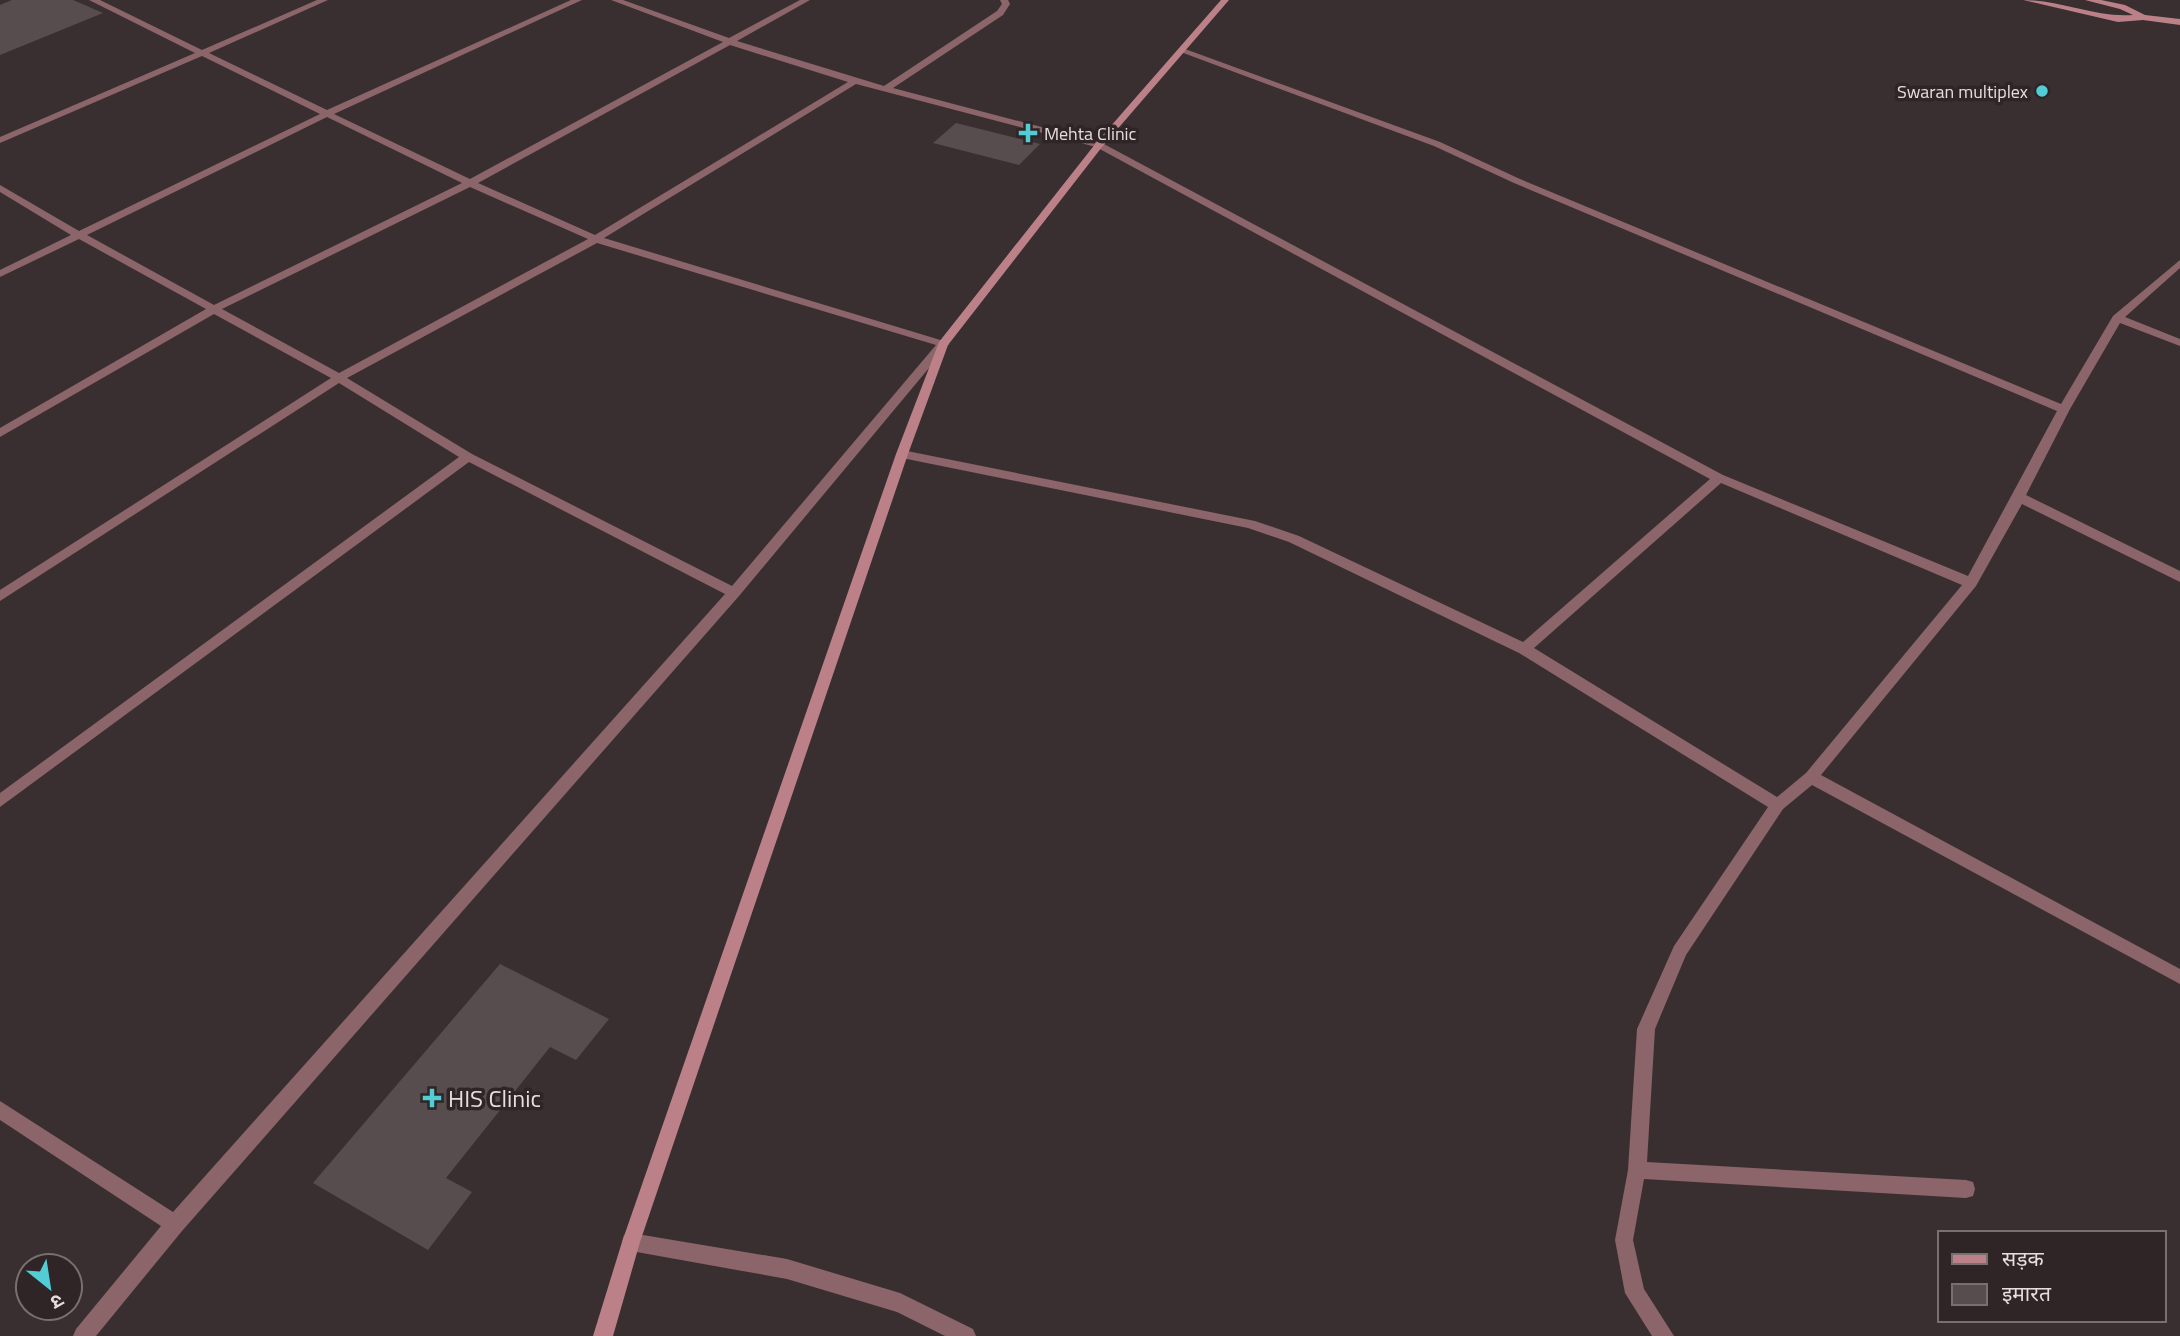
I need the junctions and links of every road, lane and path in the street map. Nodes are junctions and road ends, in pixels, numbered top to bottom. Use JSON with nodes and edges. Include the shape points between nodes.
{"nodes":[{"id":1,"x":93,"y":0,"type":"edge"},
{"id":2,"x":324,"y":0,"type":"edge"},
{"id":3,"x":578,"y":0,"type":"edge"},
{"id":4,"x":615,"y":0,"type":"edge"},
{"id":5,"x":806,"y":0,"type":"edge"},
{"id":6,"x":1004,"y":0,"type":"edge"},
{"id":7,"x":1225,"y":0,"type":"edge"},
{"id":8,"x":2027,"y":0,"type":"edge"},
{"id":9,"x":2089,"y":0,"type":"edge"},
{"id":10,"x":2143,"y":17,"type":"junction"},
{"id":11,"x":2180,"y":22,"type":"edge"},
{"id":12,"x":731,"y":42,"type":"junction"},
{"id":13,"x":1182,"y":51,"type":"junction"},
{"id":14,"x":203,"y":53,"type":"junction"},
{"id":15,"x":855,"y":81,"type":"junction"},
{"id":16,"x":886,"y":89,"type":"junction"},
{"id":17,"x":326,"y":114,"type":"junction"},
{"id":18,"x":0,"y":140,"type":"edge"},
{"id":19,"x":1099,"y":145,"type":"junction"},
{"id":20,"x":470,"y":183,"type":"junction"},
{"id":21,"x":0,"y":188,"type":"edge"},
{"id":22,"x":80,"y":236,"type":"junction"},
{"id":23,"x":596,"y":239,"type":"junction"},
{"id":24,"x":2180,"y":263,"type":"edge"},
{"id":25,"x":0,"y":274,"type":"edge"},
{"id":26,"x":214,"y":309,"type":"junction"},
{"id":27,"x":2118,"y":318,"type":"junction"},
{"id":28,"x":2180,"y":343,"type":"edge"},
{"id":29,"x":943,"y":344,"type":"junction"},
{"id":30,"x":339,"y":378,"type":"junction"},
{"id":31,"x":2064,"y":409,"type":"junction"},
{"id":32,"x":0,"y":433,"type":"edge"},
{"id":33,"x":902,"y":454,"type":"junction"},
{"id":34,"x":468,"y":457,"type":"junction"},
{"id":35,"x":1719,"y":478,"type":"junction"},
{"id":36,"x":2019,"y":497,"type":"junction"},
{"id":37,"x":2180,"y":577,"type":"edge"},
{"id":38,"x":1971,"y":583,"type":"junction"},
{"id":39,"x":734,"y":593,"type":"junction"},
{"id":40,"x":0,"y":596,"type":"edge"},
{"id":41,"x":1524,"y":649,"type":"junction"},
{"id":42,"x":1811,"y":777,"type":"junction"},
{"id":43,"x":0,"y":801,"type":"edge"},
{"id":44,"x":1779,"y":805,"type":"junction"},
{"id":45,"x":2180,"y":977,"type":"edge"},
{"id":46,"x":0,"y":1110,"type":"edge"},
{"id":47,"x":1637,"y":1170,"type":"junction"},
{"id":48,"x":1966,"y":1189,"type":"dead end"},
{"id":49,"x":175,"y":1224,"type":"junction"},
{"id":50,"x":631,"y":1242,"type":"junction"},
{"id":51,"x":83,"y":1336,"type":"edge"},
{"id":52,"x":603,"y":1336,"type":"edge"},
{"id":53,"x":966,"y":1336,"type":"edge"},
{"id":54,"x":1664,"y":1336,"type":"edge"}],
"edges":[{"from":1,"to":14,"type":"street"},
{"from":2,"to":14,"type":"street"},
{"from":3,"to":17,"type":"street"},
{"from":4,"to":12,"type":"street"},
{"from":5,"to":12,"type":"street"},
{"from":6,"to":16,"type":"street","via":[[1000,13]]},
{"from":7,"to":13,"type":"main road"},
{"from":8,"to":10,"type":"main road","via":[[2118,19]]},
{"from":9,"to":10,"type":"main road"},
{"from":10,"to":11,"type":"main road"},
{"from":12,"to":15,"type":"street"},
{"from":12,"to":20,"type":"street"},
{"from":13,"to":19,"type":"main road"},
{"from":13,"to":31,"type":"street","via":[[1437,144]]},
{"from":14,"to":17,"type":"street"},
{"from":14,"to":18,"type":"street"},
{"from":15,"to":16,"type":"street"},
{"from":15,"to":23,"type":"street"},
{"from":16,"to":19,"type":"street"},
{"from":17,"to":20,"type":"street"},
{"from":17,"to":22,"type":"street"},
{"from":19,"to":29,"type":"main road"},
{"from":19,"to":35,"type":"street"},
{"from":20,"to":23,"type":"street"},
{"from":20,"to":26,"type":"street"},
{"from":21,"to":22,"type":"street"},
{"from":22,"to":25,"type":"street"},
{"from":22,"to":26,"type":"street"},
{"from":23,"to":29,"type":"street"},
{"from":23,"to":30,"type":"street"},
{"from":24,"to":27,"type":"street"},
{"from":26,"to":30,"type":"street"},
{"from":26,"to":32,"type":"street"},
{"from":27,"to":28,"type":"street"},
{"from":27,"to":31,"type":"street"},
{"from":29,"to":33,"type":"main road"},
{"from":29,"to":39,"type":"street"},
{"from":30,"to":34,"type":"street"},
{"from":30,"to":40,"type":"street"},
{"from":31,"to":36,"type":"street"},
{"from":33,"to":41,"type":"street","via":[[1250,524],[1347,562]]},
{"from":33,"to":50,"type":"main road"},
{"from":34,"to":39,"type":"street"},
{"from":34,"to":43,"type":"street"},
{"from":35,"to":38,"type":"street"},
{"from":35,"to":41,"type":"street"},
{"from":36,"to":37,"type":"street"},
{"from":36,"to":38,"type":"street"},
{"from":38,"to":42,"type":"street"},
{"from":39,"to":49,"type":"street"},
{"from":41,"to":44,"type":"street"},
{"from":42,"to":44,"type":"street"},
{"from":42,"to":45,"type":"street"},
{"from":44,"to":47,"type":"street","via":[[1680,951],[1646,1029]]},
{"from":46,"to":49,"type":"street"},
{"from":47,"to":48,"type":"street"},
{"from":47,"to":54,"type":"street","via":[[1624,1240],[1635,1293]]},
{"from":49,"to":51,"type":"street"},
{"from":50,"to":52,"type":"main road"},
{"from":50,"to":53,"type":"street","via":[[787,1269],[900,1303]]}]}
